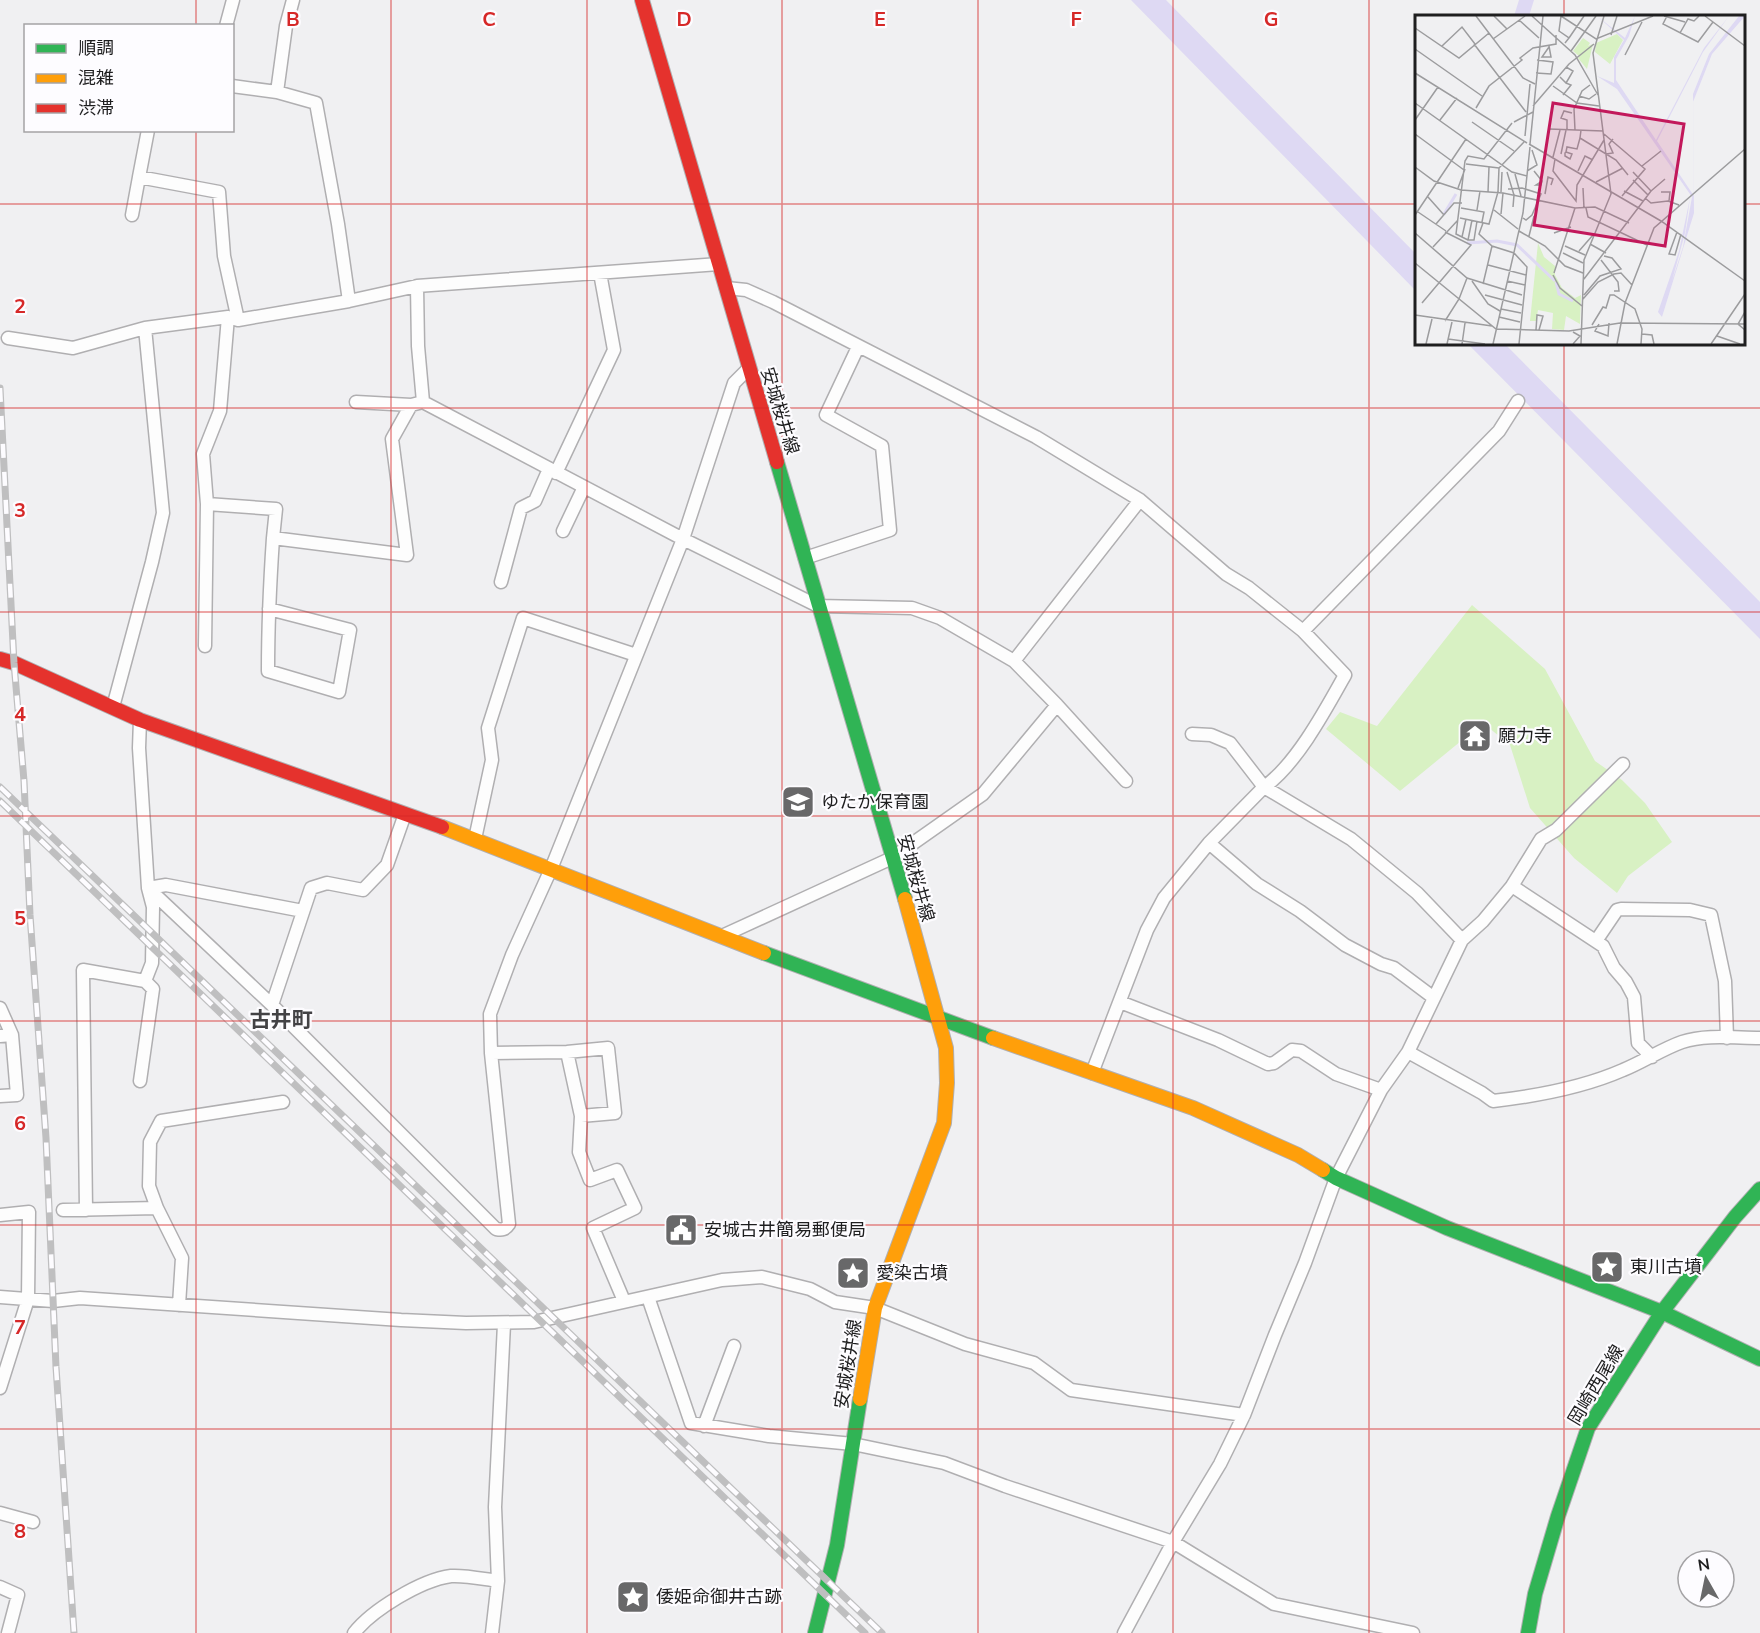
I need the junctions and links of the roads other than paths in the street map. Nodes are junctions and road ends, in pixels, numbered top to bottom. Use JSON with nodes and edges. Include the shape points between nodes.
{"nodes":[{"id":1,"x":233,"y":0,"type":"edge"},
{"id":2,"x":293,"y":0,"type":"edge"},
{"id":3,"x":642,"y":0,"type":"edge"},
{"id":4,"x":227,"y":24,"type":"edge"},
{"id":5,"x":234,"y":86,"type":"edge"},
{"id":6,"x":277,"y":92,"type":"junction"},
{"id":7,"x":148,"y":132,"type":"edge"},
{"id":8,"x":139,"y":177,"type":"junction"},
{"id":9,"x":132,"y":215,"type":"dead end"},
{"id":10,"x":718,"y":264,"type":"junction"},
{"id":11,"x":600,"y":273,"type":"junction"},
{"id":12,"x":417,"y":286,"type":"junction"},
{"id":13,"x":726,"y":288,"type":"junction"},
{"id":14,"x":349,"y":301,"type":"junction"},
{"id":15,"x":233,"y":319,"type":"junction"},
{"id":16,"x":145,"y":328,"type":"junction"},
{"id":17,"x":8,"y":338,"type":"dead end"},
{"id":18,"x":858,"y":347,"type":"junction"},
{"id":19,"x":748,"y":369,"type":"junction"},
{"id":20,"x":1518,"y":401,"type":"dead end"},
{"id":21,"x":356,"y":402,"type":"dead end"},
{"id":22,"x":417,"y":404,"type":"junction"},
{"id":23,"x":553,"y":471,"type":"junction"},
{"id":24,"x":584,"y":487,"type":"junction"},
{"id":25,"x":1140,"y":500,"type":"junction"},
{"id":26,"x":207,"y":504,"type":"junction"},
{"id":27,"x":563,"y":531,"type":"dead end"},
{"id":28,"x":273,"y":538,"type":"junction"},
{"id":29,"x":683,"y":539,"type":"junction"},
{"id":30,"x":805,"y":558,"type":"junction"},
{"id":31,"x":501,"y":582,"type":"dead end"},
{"id":32,"x":818,"y":606,"type":"junction"},
{"id":33,"x":269,"y":609,"type":"junction"},
{"id":34,"x":1303,"y":631,"type":"junction"},
{"id":35,"x":205,"y":646,"type":"dead end"},
{"id":36,"x":636,"y":655,"type":"junction"},
{"id":37,"x":0,"y":659,"type":"edge"},
{"id":38,"x":1014,"y":661,"type":"junction"},
{"id":39,"x":1057,"y":705,"type":"junction"},
{"id":40,"x":113,"y":707,"type":"junction"},
{"id":41,"x":140,"y":720,"type":"junction"},
{"id":42,"x":1192,"y":734,"type":"dead end"},
{"id":43,"x":1623,"y":764,"type":"dead end"},
{"id":44,"x":1126,"y":781,"type":"dead end"},
{"id":45,"x":1264,"y":787,"type":"junction"},
{"id":46,"x":405,"y":814,"type":"junction"},
{"id":47,"x":475,"y":839,"type":"junction"},
{"id":48,"x":1209,"y":843,"type":"junction"},
{"id":49,"x":892,"y":858,"type":"junction"},
{"id":50,"x":551,"y":869,"type":"junction"},
{"id":51,"x":1512,"y":886,"type":"junction"},
{"id":52,"x":148,"y":888,"type":"junction"},
{"id":53,"x":303,"y":911,"type":"junction"},
{"id":54,"x":722,"y":936,"type":"junction"},
{"id":55,"x":1462,"y":940,"type":"junction"},
{"id":56,"x":1596,"y":940,"type":"junction"},
{"id":57,"x":145,"y":981,"type":"junction"},
{"id":58,"x":1434,"y":998,"type":"junction"},
{"id":59,"x":1120,"y":1002,"type":"junction"},
{"id":60,"x":272,"y":1005,"type":"junction"},
{"id":61,"x":0,"y":1008,"type":"edge"},
{"id":62,"x":937,"y":1018,"type":"junction"},
{"id":63,"x":6,"y":1035,"type":"edge"},
{"id":64,"x":1727,"y":1038,"type":"junction"},
{"id":65,"x":1760,"y":1038,"type":"edge"},
{"id":66,"x":567,"y":1052,"type":"junction"},
{"id":67,"x":1408,"y":1052,"type":"junction"},
{"id":68,"x":491,"y":1053,"type":"junction"},
{"id":69,"x":1653,"y":1057,"type":"junction"},
{"id":70,"x":1092,"y":1073,"type":"junction"},
{"id":71,"x":140,"y":1081,"type":"dead end"},
{"id":72,"x":1381,"y":1090,"type":"junction"},
{"id":73,"x":0,"y":1096,"type":"edge"},
{"id":74,"x":283,"y":1102,"type":"dead end"},
{"id":75,"x":581,"y":1116,"type":"junction"},
{"id":76,"x":1336,"y":1178,"type":"junction"},
{"id":77,"x":1760,"y":1189,"type":"edge"},
{"id":78,"x":157,"y":1208,"type":"junction"},
{"id":79,"x":63,"y":1210,"type":"dead end"},
{"id":80,"x":86,"y":1210,"type":"junction"},
{"id":81,"x":0,"y":1215,"type":"edge"},
{"id":82,"x":0,"y":1297,"type":"edge"},
{"id":83,"x":648,"y":1297,"type":"junction"},
{"id":84,"x":28,"y":1299,"type":"junction"},
{"id":85,"x":624,"y":1301,"type":"junction"},
{"id":86,"x":179,"y":1305,"type":"junction"},
{"id":87,"x":875,"y":1308,"type":"junction"},
{"id":88,"x":1662,"y":1312,"type":"junction"},
{"id":89,"x":504,"y":1324,"type":"junction"},
{"id":90,"x":734,"y":1346,"type":"dead end"},
{"id":91,"x":1760,"y":1359,"type":"edge"},
{"id":92,"x":3,"y":1371,"type":"edge"},
{"id":93,"x":0,"y":1388,"type":"edge"},
{"id":94,"x":1244,"y":1415,"type":"junction"},
{"id":95,"x":704,"y":1426,"type":"junction"},
{"id":96,"x":853,"y":1444,"type":"junction"},
{"id":97,"x":0,"y":1513,"type":"edge"},
{"id":98,"x":33,"y":1522,"type":"dead end"},
{"id":99,"x":1173,"y":1542,"type":"junction"},
{"id":100,"x":498,"y":1581,"type":"junction"},
{"id":101,"x":0,"y":1587,"type":"edge"},
{"id":102,"x":812,"y":1631,"type":"edge"},
{"id":103,"x":8,"y":1633,"type":"edge"},
{"id":104,"x":354,"y":1633,"type":"edge"},
{"id":105,"x":492,"y":1633,"type":"edge"},
{"id":106,"x":1124,"y":1633,"type":"edge"},
{"id":107,"x":1413,"y":1633,"type":"edge"},
{"id":108,"x":1528,"y":1633,"type":"edge"}],
"edges":[{"from":1,"to":4,"type":"street"},
{"from":2,"to":6,"type":"street"},
{"from":3,"to":10,"type":"main road","name":"安城桜井線"},
{"from":5,"to":6,"type":"street"},
{"from":6,"to":14,"type":"street","via":[[316,103]]},
{"from":7,"to":8,"type":"street"},
{"from":8,"to":9,"type":"street"},
{"from":8,"to":15,"type":"street","via":[[219,192]]},
{"from":10,"to":11,"type":"street"},
{"from":10,"to":13,"type":"main road","name":"安城桜井線"},
{"from":11,"to":12,"type":"street"},
{"from":11,"to":23,"type":"street","via":[[614,350]]},
{"from":12,"to":14,"type":"street"},
{"from":12,"to":22,"type":"street"},
{"from":13,"to":18,"type":"street","via":[[755,294]]},
{"from":13,"to":19,"type":"main road","name":"安城桜井線"},
{"from":14,"to":15,"type":"street"},
{"from":15,"to":16,"type":"street"},
{"from":15,"to":26,"type":"street","via":[[220,411],[203,454]]},
{"from":16,"to":17,"type":"street","via":[[73,348]]},
{"from":16,"to":40,"type":"street","via":[[163,513]]},
{"from":18,"to":25,"type":"street","via":[[1036,437]]},
{"from":18,"to":30,"type":"street","via":[[826,415],[882,446],[890,530]]},
{"from":19,"to":29,"type":"street","via":[[734,383]]},
{"from":19,"to":30,"type":"main road","name":"安城桜井線"},
{"from":20,"to":34,"type":"street","via":[[1499,430]]},
{"from":21,"to":22,"type":"street"},
{"from":22,"to":23,"type":"street"},
{"from":22,"to":28,"type":"street","via":[[392,439],[407,555]]},
{"from":23,"to":24,"type":"street"},
{"from":23,"to":31,"type":"street","via":[[535,501],[521,508]]},
{"from":24,"to":27,"type":"street"},
{"from":24,"to":29,"type":"street"},
{"from":25,"to":34,"type":"street","via":[[1226,574]]},
{"from":25,"to":38,"type":"street"},
{"from":26,"to":28,"type":"street","via":[[276,509]]},
{"from":26,"to":35,"type":"street"},
{"from":28,"to":33,"type":"street"},
{"from":29,"to":32,"type":"street"},
{"from":29,"to":36,"type":"street"},
{"from":30,"to":32,"type":"main road","name":"安城桜井線"},
{"from":32,"to":38,"type":"street","via":[[912,608],[940,618]]},
{"from":32,"to":49,"type":"main road","name":"安城桜井線"},
{"from":33,"to":33,"type":"street","via":[[268,671],[339,692],[350,630]]},
{"from":34,"to":45,"type":"street","via":[[1345,675],[1317,725],[1274,780]]},
{"from":36,"to":47,"type":"street","via":[[523,618],[488,728],[492,760]]},
{"from":36,"to":50,"type":"street"},
{"from":37,"to":40,"type":"main road"},
{"from":38,"to":39,"type":"street"},
{"from":39,"to":44,"type":"street"},
{"from":39,"to":49,"type":"street","via":[[983,794]]},
{"from":40,"to":41,"type":"main road"},
{"from":41,"to":46,"type":"main road"},
{"from":41,"to":52,"type":"street"},
{"from":42,"to":45,"type":"street","via":[[1211,735],[1230,743]]},
{"from":43,"to":51,"type":"street","via":[[1556,830],[1541,839]]},
{"from":45,"to":48,"type":"street"},
{"from":45,"to":55,"type":"street","via":[[1351,839],[1416,893]]},
{"from":46,"to":47,"type":"main road"},
{"from":46,"to":53,"type":"street","via":[[387,865],[363,890],[327,883],[311,888]]},
{"from":47,"to":50,"type":"main road"},
{"from":48,"to":58,"type":"street","via":[[1257,884],[1345,945],[1394,968]]},
{"from":48,"to":59,"type":"street","via":[[1164,898],[1147,930]]},
{"from":49,"to":54,"type":"street"},
{"from":49,"to":62,"type":"main road","name":"安城桜井線"},
{"from":50,"to":54,"type":"main road"},
{"from":50,"to":68,"type":"street","via":[[490,1014]]},
{"from":51,"to":55,"type":"street"},
{"from":51,"to":56,"type":"street"},
{"from":52,"to":53,"type":"street","via":[[166,885]]},
{"from":52,"to":57,"type":"street","via":[[153,907],[152,963]]},
{"from":52,"to":60,"type":"street"},
{"from":53,"to":60,"type":"street"},
{"from":54,"to":62,"type":"main road"},
{"from":55,"to":58,"type":"street"},
{"from":56,"to":64,"type":"street","via":[[1621,909],[1690,910],[1711,915],[1725,981]]},
{"from":56,"to":69,"type":"street","via":[[1634,997],[1638,1043]]},
{"from":57,"to":71,"type":"street","via":[[153,989]]},
{"from":57,"to":80,"type":"street","via":[[83,970]]},
{"from":58,"to":67,"type":"street"},
{"from":59,"to":70,"type":"street"},
{"from":59,"to":72,"type":"street","via":[[1268,1064],[1292,1050],[1301,1051],[1336,1074]]},
{"from":60,"to":68,"type":"street","via":[[502,1230],[509,1224]]},
{"from":61,"to":63,"type":"street"},
{"from":62,"to":70,"type":"main road"},
{"from":62,"to":87,"type":"main road","name":"安城桜井線","via":[[946,1048],[944,1123]]},
{"from":63,"to":73,"type":"street","via":[[16,1095]]},
{"from":64,"to":65,"type":"street"},
{"from":64,"to":69,"type":"street","via":[[1704,1037],[1682,1042]]},
{"from":66,"to":68,"type":"street"},
{"from":66,"to":75,"type":"street"},
{"from":66,"to":75,"type":"street","via":[[608,1048],[615,1113]]},
{"from":67,"to":69,"type":"street","via":[[1493,1101],[1533,1097],[1593,1081]]},
{"from":67,"to":72,"type":"street"},
{"from":70,"to":76,"type":"main road","via":[[1193,1108],[1298,1155]]},
{"from":72,"to":76,"type":"street"},
{"from":74,"to":78,"type":"street","via":[[161,1121],[150,1142],[149,1186]]},
{"from":75,"to":85,"type":"street","via":[[579,1152],[590,1180],[617,1170],[634,1208],[593,1228]]},
{"from":76,"to":88,"type":"main road","via":[[1446,1228]]},
{"from":76,"to":94,"type":"street"},
{"from":77,"to":88,"type":"main road","name":"岡崎西尾線"},
{"from":78,"to":80,"type":"street"},
{"from":78,"to":86,"type":"street","via":[[182,1258]]},
{"from":79,"to":80,"type":"street"},
{"from":81,"to":84,"type":"street","via":[[29,1212]]},
{"from":82,"to":84,"type":"street"},
{"from":83,"to":85,"type":"street"},
{"from":83,"to":87,"type":"street","via":[[722,1280],[762,1277],[810,1289],[835,1302]]},
{"from":83,"to":95,"type":"street","via":[[691,1423]]},
{"from":84,"to":86,"type":"street","via":[[80,1298]]},
{"from":84,"to":92,"type":"street"},
{"from":85,"to":89,"type":"street","via":[[534,1322]]},
{"from":86,"to":89,"type":"street"},
{"from":87,"to":94,"type":"street","via":[[964,1344],[1034,1363],[1071,1390]]},
{"from":87,"to":96,"type":"main road","name":"安城桜井線"},
{"from":88,"to":91,"type":"main road"},
{"from":88,"to":108,"type":"main road","name":"岡崎西尾線","via":[[1588,1428],[1554,1527]]},
{"from":89,"to":100,"type":"street","via":[[495,1507]]},
{"from":90,"to":95,"type":"street"},
{"from":92,"to":93,"type":"street"},
{"from":94,"to":99,"type":"street"},
{"from":95,"to":96,"type":"street"},
{"from":96,"to":99,"type":"street","via":[[944,1463]]},
{"from":96,"to":102,"type":"main road","name":"安城桜井線","via":[[837,1545]]},
{"from":97,"to":98,"type":"street"},
{"from":99,"to":106,"type":"street"},
{"from":99,"to":107,"type":"street","via":[[1274,1604]]},
{"from":100,"to":104,"type":"street","via":[[452,1576],[422,1584],[364,1621]]},
{"from":100,"to":105,"type":"street"},
{"from":101,"to":103,"type":"street","via":[[18,1595]]}]}
